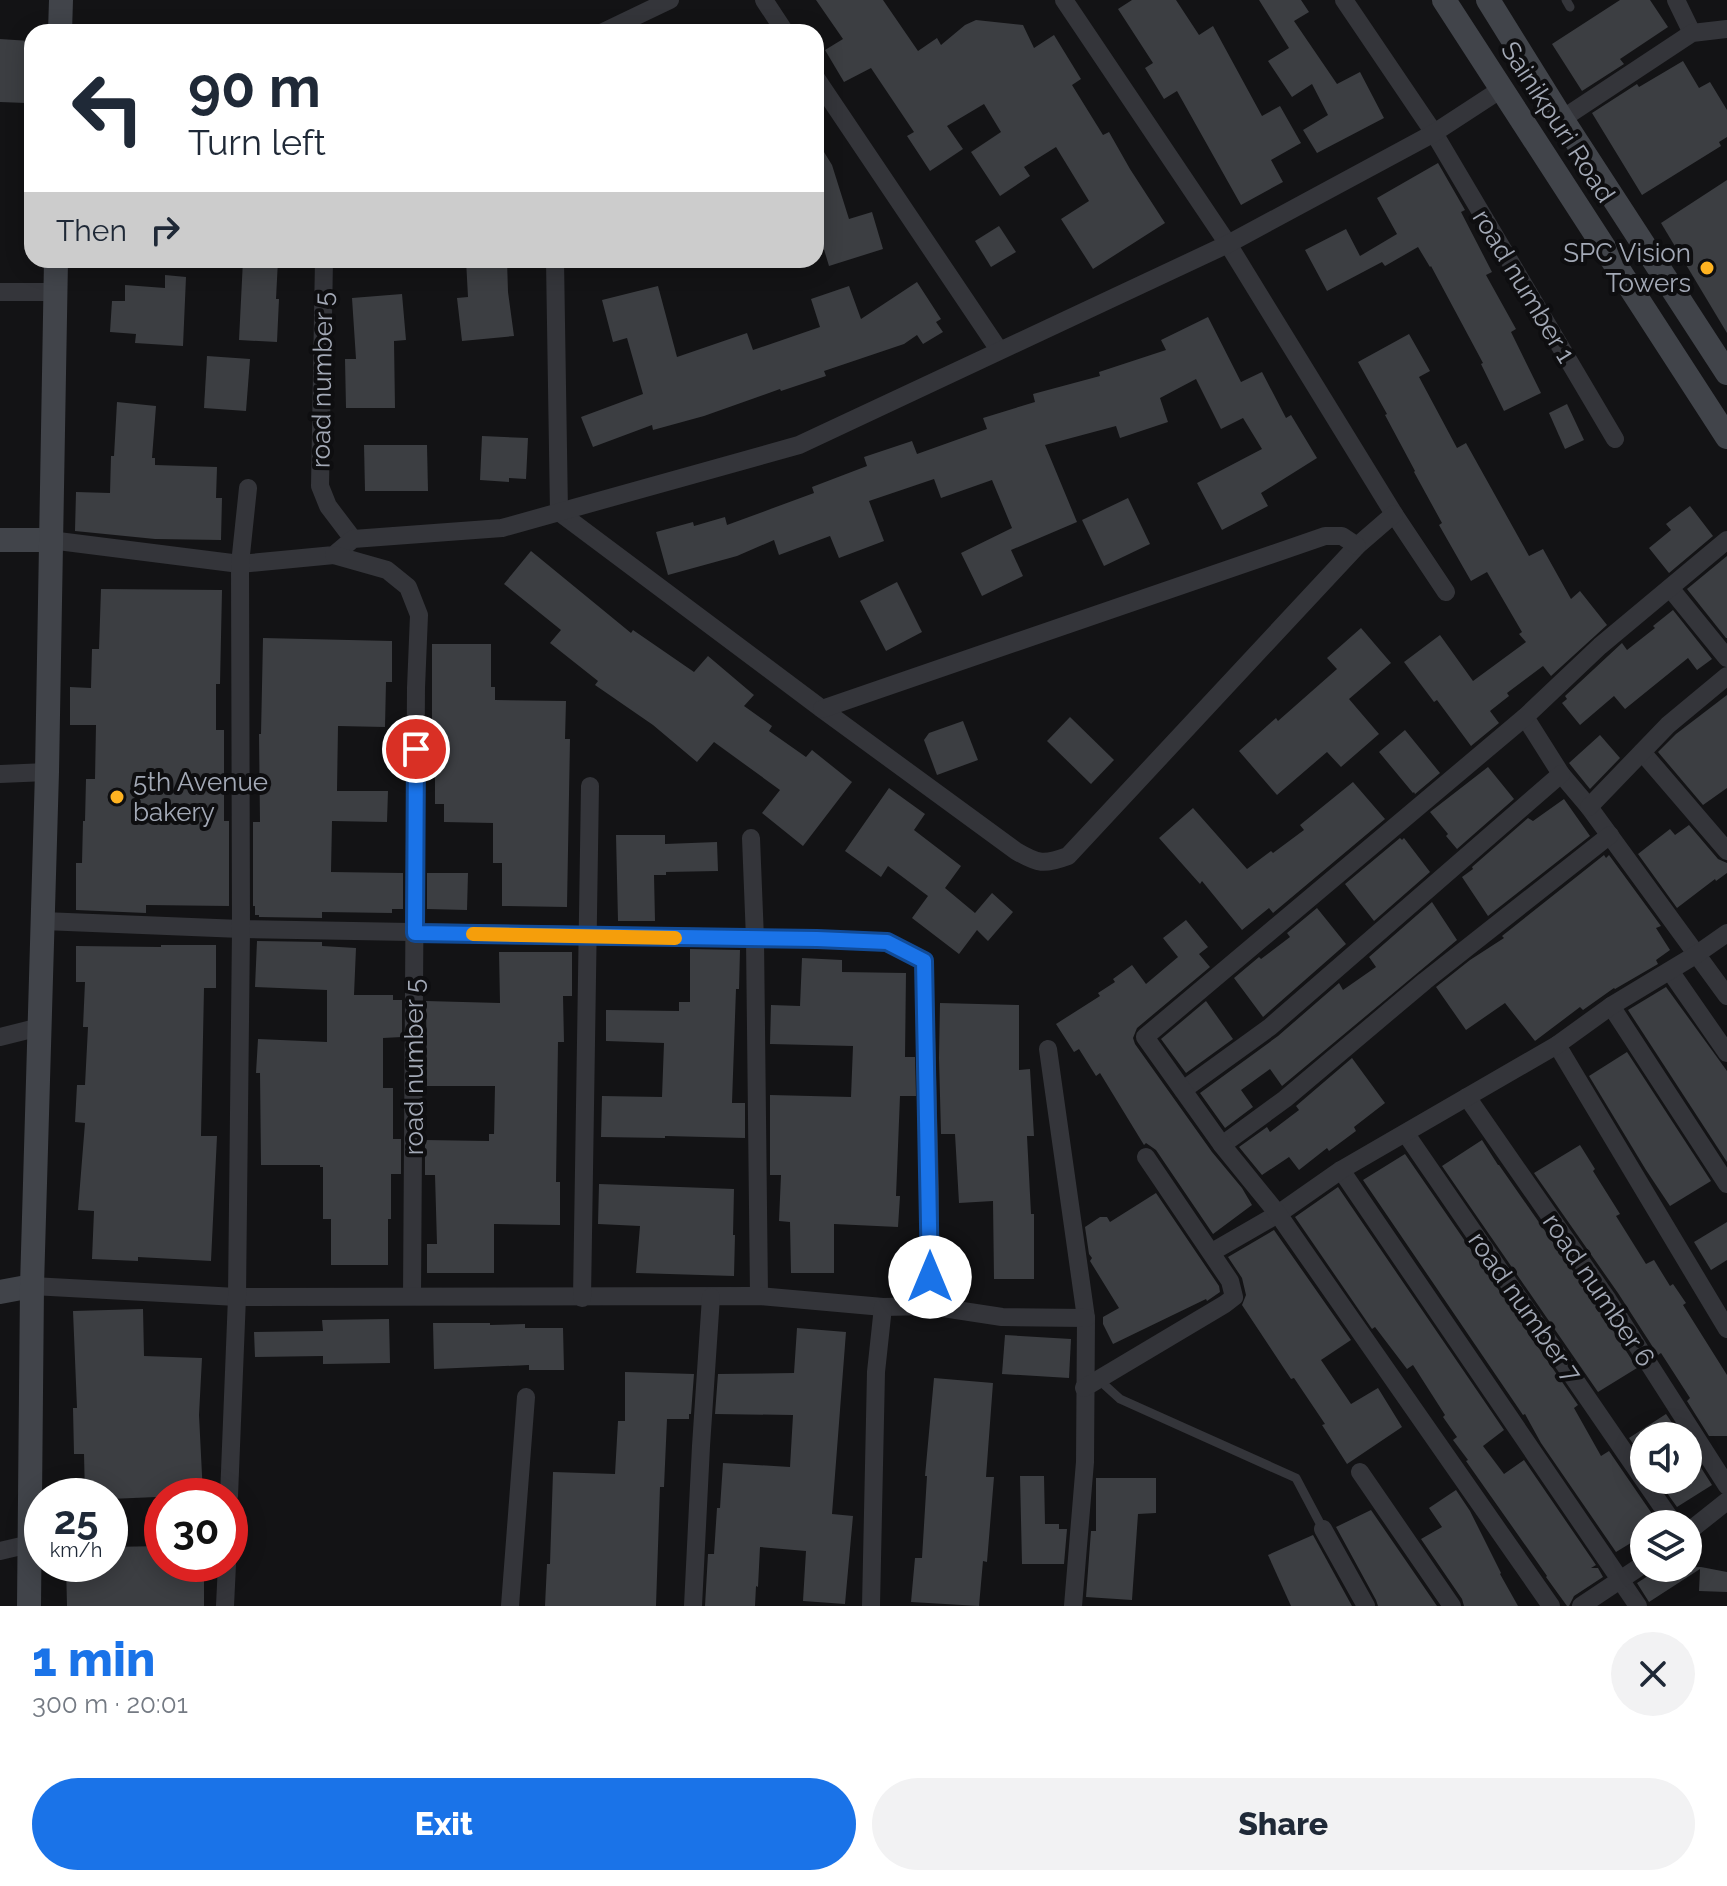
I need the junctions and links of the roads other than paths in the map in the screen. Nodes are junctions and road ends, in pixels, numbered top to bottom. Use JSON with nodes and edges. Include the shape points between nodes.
{"nodes":[{"id":1,"x":61,"y":0,"type":"edge"},
{"id":2,"x":670,"y":0,"type":"edge"},
{"id":3,"x":764,"y":0,"type":"edge"},
{"id":4,"x":1064,"y":0,"type":"edge"},
{"id":5,"x":1344,"y":0,"type":"edge"},
{"id":6,"x":1444,"y":0,"type":"edge"},
{"id":7,"x":1488,"y":0,"type":"edge"},
{"id":8,"x":1676,"y":0,"type":"edge"},
{"id":9,"x":60,"y":24,"type":"edge"},
{"id":10,"x":620,"y":24,"type":"edge"},
{"id":11,"x":780,"y":24,"type":"edge"},
{"id":12,"x":1727,"y":29,"type":"edge"},
{"id":13,"x":1692,"y":33,"type":"junction"},
{"id":14,"x":1503,"y":88,"type":"junction"},
{"id":15,"x":824,"y":90,"type":"edge"},
{"id":16,"x":1562,"y":119,"type":"junction"},
{"id":17,"x":1434,"y":133,"type":"junction"},
{"id":18,"x":1228,"y":244,"type":"junction"},
{"id":19,"x":56,"y":268,"type":"edge"},
{"id":20,"x":324,"y":268,"type":"edge"},
{"id":21,"x":555,"y":268,"type":"edge"},
{"id":22,"x":0,"y":292,"type":"edge"},
{"id":23,"x":56,"y":292,"type":"junction"},
{"id":24,"x":999,"y":350,"type":"junction"},
{"id":25,"x":1727,"y":373,"type":"edge"},
{"id":26,"x":1727,"y":437,"type":"edge"},
{"id":27,"x":1615,"y":439,"type":"dead end"},
{"id":28,"x":248,"y":488,"type":"dead end"},
{"id":29,"x":559,"y":512,"type":"junction"},
{"id":30,"x":1394,"y":514,"type":"junction"},
{"id":31,"x":353,"y":539,"type":"junction"},
{"id":32,"x":0,"y":540,"type":"edge"},
{"id":33,"x":50,"y":540,"type":"junction"},
{"id":34,"x":1727,"y":540,"type":"edge"},
{"id":35,"x":1357,"y":546,"type":"junction"},
{"id":36,"x":334,"y":555,"type":"junction"},
{"id":37,"x":240,"y":564,"type":"junction"},
{"id":38,"x":1670,"y":588,"type":"junction"},
{"id":39,"x":1446,"y":592,"type":"dead end"},
{"id":40,"x":1727,"y":658,"type":"edge"},
{"id":41,"x":1727,"y":676,"type":"edge"},
{"id":42,"x":822,"y":709,"type":"junction"},
{"id":43,"x":1525,"y":717,"type":"junction"},
{"id":44,"x":1642,"y":752,"type":"junction"},
{"id":45,"x":47,"y":772,"type":"junction"},
{"id":46,"x":0,"y":774,"type":"edge"},
{"id":47,"x":1561,"y":774,"type":"junction"},
{"id":48,"x":590,"y":786,"type":"dead end"},
{"id":49,"x":1589,"y":807,"type":"junction"},
{"id":50,"x":1610,"y":835,"type":"junction"},
{"id":51,"x":751,"y":838,"type":"dead end"},
{"id":52,"x":1727,"y":851,"type":"edge"},
{"id":53,"x":43,"y":921,"type":"junction"},
{"id":54,"x":241,"y":929,"type":"junction"},
{"id":55,"x":415,"y":933,"type":"junction"},
{"id":56,"x":1727,"y":933,"type":"edge"},
{"id":57,"x":588,"y":936,"type":"junction"},
{"id":58,"x":755,"y":939,"type":"junction"},
{"id":59,"x":1697,"y":954,"type":"junction"},
{"id":60,"x":1670,"y":971,"type":"junction"},
{"id":61,"x":1727,"y":996,"type":"edge"},
{"id":62,"x":1611,"y":1006,"type":"junction"},
{"id":63,"x":40,"y":1027,"type":"junction"},
{"id":64,"x":0,"y":1037,"type":"edge"},
{"id":65,"x":1557,"y":1045,"type":"junction"},
{"id":66,"x":1048,"y":1049,"type":"dead end"},
{"id":67,"x":1727,"y":1053,"type":"edge"},
{"id":68,"x":1183,"y":1090,"type":"junction"},
{"id":69,"x":1467,"y":1097,"type":"junction"},
{"id":70,"x":1406,"y":1134,"type":"junction"},
{"id":71,"x":1222,"y":1145,"type":"junction"},
{"id":72,"x":1146,"y":1157,"type":"dead end"},
{"id":73,"x":1341,"y":1170,"type":"junction"},
{"id":74,"x":1727,"y":1184,"type":"edge"},
{"id":75,"x":1278,"y":1214,"type":"junction"},
{"id":76,"x":1212,"y":1252,"type":"junction"},
{"id":77,"x":32,"y":1286,"type":"junction"},
{"id":78,"x":0,"y":1292,"type":"edge"},
{"id":79,"x":412,"y":1296,"type":"junction"},
{"id":80,"x":759,"y":1296,"type":"junction"},
{"id":81,"x":237,"y":1297,"type":"junction"},
{"id":82,"x":711,"y":1297,"type":"junction"},
{"id":83,"x":582,"y":1298,"type":"junction"},
{"id":84,"x":930,"y":1306,"type":"junction"},
{"id":85,"x":883,"y":1307,"type":"junction"},
{"id":86,"x":1086,"y":1318,"type":"junction"},
{"id":87,"x":1727,"y":1329,"type":"edge"},
{"id":88,"x":1091,"y":1384,"type":"junction"},
{"id":89,"x":526,"y":1397,"type":"dead end"},
{"id":90,"x":1360,"y":1472,"type":"dead end"},
{"id":91,"x":31,"y":1478,"type":"edge"},
{"id":92,"x":230,"y":1478,"type":"edge"},
{"id":93,"x":1727,"y":1486,"type":"edge"},
{"id":94,"x":1727,"y":1501,"type":"edge"},
{"id":95,"x":1664,"y":1510,"type":"edge"},
{"id":96,"x":1702,"y":1521,"type":"edge"},
{"id":97,"x":1323,"y":1529,"type":"joint"},
{"id":98,"x":24,"y":1545,"type":"edge"},
{"id":99,"x":0,"y":1551,"type":"edge"},
{"id":100,"x":1630,"y":1574,"type":"edge"},
{"id":101,"x":1621,"y":1580,"type":"junction"},
{"id":102,"x":29,"y":1582,"type":"edge"},
{"id":103,"x":226,"y":1582,"type":"edge"},
{"id":104,"x":29,"y":1606,"type":"edge"},
{"id":105,"x":225,"y":1606,"type":"edge"},
{"id":106,"x":510,"y":1606,"type":"edge"},
{"id":107,"x":693,"y":1606,"type":"edge"},
{"id":108,"x":871,"y":1606,"type":"edge"},
{"id":109,"x":1073,"y":1606,"type":"edge"},
{"id":110,"x":1366,"y":1606,"type":"edge"},
{"id":111,"x":1452,"y":1606,"type":"edge"},
{"id":112,"x":1551,"y":1606,"type":"edge"},
{"id":113,"x":1581,"y":1606,"type":"edge"},
{"id":114,"x":1638,"y":1606,"type":"edge"}],
"edges":[{"from":1,"to":9,"type":"main road"},
{"from":2,"to":10,"type":"street"},
{"from":3,"to":11,"type":"street"},
{"from":4,"to":18,"type":"street"},
{"from":5,"to":17,"type":"street","name":"road number 1"},
{"from":6,"to":14,"type":"main road","name":"Sainikpuri Road"},
{"from":7,"to":16,"type":"main road","name":"Sainikpuri Road"},
{"from":8,"to":13,"type":"street"},
{"from":12,"to":13,"type":"street"},
{"from":13,"to":16,"type":"street"},
{"from":14,"to":17,"type":"street"},
{"from":14,"to":26,"type":"main road","name":"Sainikpuri Road"},
{"from":15,"to":24,"type":"street"},
{"from":16,"to":25,"type":"main road","name":"Sainikpuri Road"},
{"from":17,"to":18,"type":"street"},
{"from":17,"to":27,"type":"street","name":"road number 1"},
{"from":18,"to":24,"type":"street"},
{"from":18,"to":30,"type":"street"},
{"from":19,"to":23,"type":"main road"},
{"from":20,"to":31,"type":"street","name":"road number 5","via":[[320,486]]},
{"from":21,"to":29,"type":"street"},
{"from":22,"to":23,"type":"street"},
{"from":23,"to":33,"type":"main road"},
{"from":24,"to":29,"type":"street","via":[[799,445]]},
{"from":28,"to":37,"type":"street"},
{"from":29,"to":31,"type":"street","via":[[502,528]]},
{"from":29,"to":42,"type":"street"},
{"from":30,"to":35,"type":"street"},
{"from":30,"to":39,"type":"street"},
{"from":31,"to":36,"type":"street"},
{"from":32,"to":33,"type":"main road"},
{"from":33,"to":37,"type":"street"},
{"from":33,"to":45,"type":"main road"},
{"from":34,"to":38,"type":"street"},
{"from":35,"to":42,"type":"street","via":[[1342,536],[1325,536]]},
{"from":35,"to":42,"type":"street","via":[[1068,856],[1050,863],[1034,862],[1016,851]]},
{"from":36,"to":37,"type":"street"},
{"from":36,"to":55,"type":"street","name":"road number 5","via":[[387,570],[408,587],[419,615]]},
{"from":37,"to":54,"type":"street"},
{"from":38,"to":40,"type":"street"},
{"from":38,"to":43,"type":"street"},
{"from":41,"to":44,"type":"street"},
{"from":43,"to":47,"type":"street"},
{"from":43,"to":68,"type":"street","via":[[1145,1037]]},
{"from":44,"to":49,"type":"street"},
{"from":44,"to":52,"type":"street"},
{"from":45,"to":46,"type":"street"},
{"from":45,"to":53,"type":"main road"},
{"from":47,"to":49,"type":"street"},
{"from":47,"to":68,"type":"street","via":[[1270,1027]]},
{"from":48,"to":57,"type":"street"},
{"from":49,"to":50,"type":"street"},
{"from":50,"to":59,"type":"street"},
{"from":50,"to":71,"type":"street"},
{"from":51,"to":58,"type":"street"},
{"from":53,"to":54,"type":"street"},
{"from":53,"to":63,"type":"main road"},
{"from":54,"to":55,"type":"street"},
{"from":54,"to":81,"type":"street"},
{"from":55,"to":57,"type":"street"},
{"from":55,"to":79,"type":"street","name":"road number 5"},
{"from":56,"to":59,"type":"street"},
{"from":57,"to":58,"type":"street"},
{"from":57,"to":83,"type":"street"},
{"from":58,"to":80,"type":"street"},
{"from":58,"to":84,"type":"street","via":[[887,942],[924,961]]},
{"from":59,"to":60,"type":"street"},
{"from":59,"to":61,"type":"street"},
{"from":60,"to":62,"type":"street"},
{"from":60,"to":67,"type":"street"},
{"from":62,"to":65,"type":"street"},
{"from":62,"to":74,"type":"street"},
{"from":63,"to":64,"type":"street"},
{"from":63,"to":77,"type":"main road"},
{"from":65,"to":69,"type":"street"},
{"from":65,"to":87,"type":"street"},
{"from":66,"to":86,"type":"street"},
{"from":68,"to":71,"type":"street"},
{"from":69,"to":70,"type":"street"},
{"from":69,"to":93,"type":"street","name":"road number 6","via":[[1608,1300]]},
{"from":70,"to":73,"type":"street"},
{"from":70,"to":95,"type":"street","name":"road number 7"},
{"from":71,"to":75,"type":"street"},
{"from":72,"to":76,"type":"street"},
{"from":73,"to":75,"type":"street"},
{"from":73,"to":101,"type":"street"},
{"from":75,"to":76,"type":"street"},
{"from":75,"to":112,"type":"street"},
{"from":76,"to":88,"type":"street","via":[[1234,1297]]},
{"from":77,"to":78,"type":"main road"},
{"from":77,"to":81,"type":"street"},
{"from":77,"to":91,"type":"main road"},
{"from":79,"to":81,"type":"street"},
{"from":79,"to":83,"type":"street"},
{"from":80,"to":82,"type":"street"},
{"from":80,"to":85,"type":"street"},
{"from":81,"to":92,"type":"street"},
{"from":82,"to":83,"type":"street"},
{"from":82,"to":107,"type":"street"},
{"from":84,"to":85,"type":"street"},
{"from":84,"to":86,"type":"street","via":[[1002,1317]]},
{"from":85,"to":108,"type":"street","via":[[876,1372]]},
{"from":86,"to":88,"type":"street"},
{"from":88,"to":97,"type":"lane","via":[[1296,1478]]},
{"from":88,"to":109,"type":"street"},
{"from":89,"to":106,"type":"street"},
{"from":90,"to":111,"type":"street"},
{"from":94,"to":96,"type":"street"},
{"from":97,"to":110,"type":"street"},
{"from":98,"to":99,"type":"street"},
{"from":100,"to":101,"type":"street"},
{"from":101,"to":113,"type":"street"},
{"from":101,"to":114,"type":"street"},
{"from":102,"to":104,"type":"main road"},
{"from":103,"to":105,"type":"street"}]}
